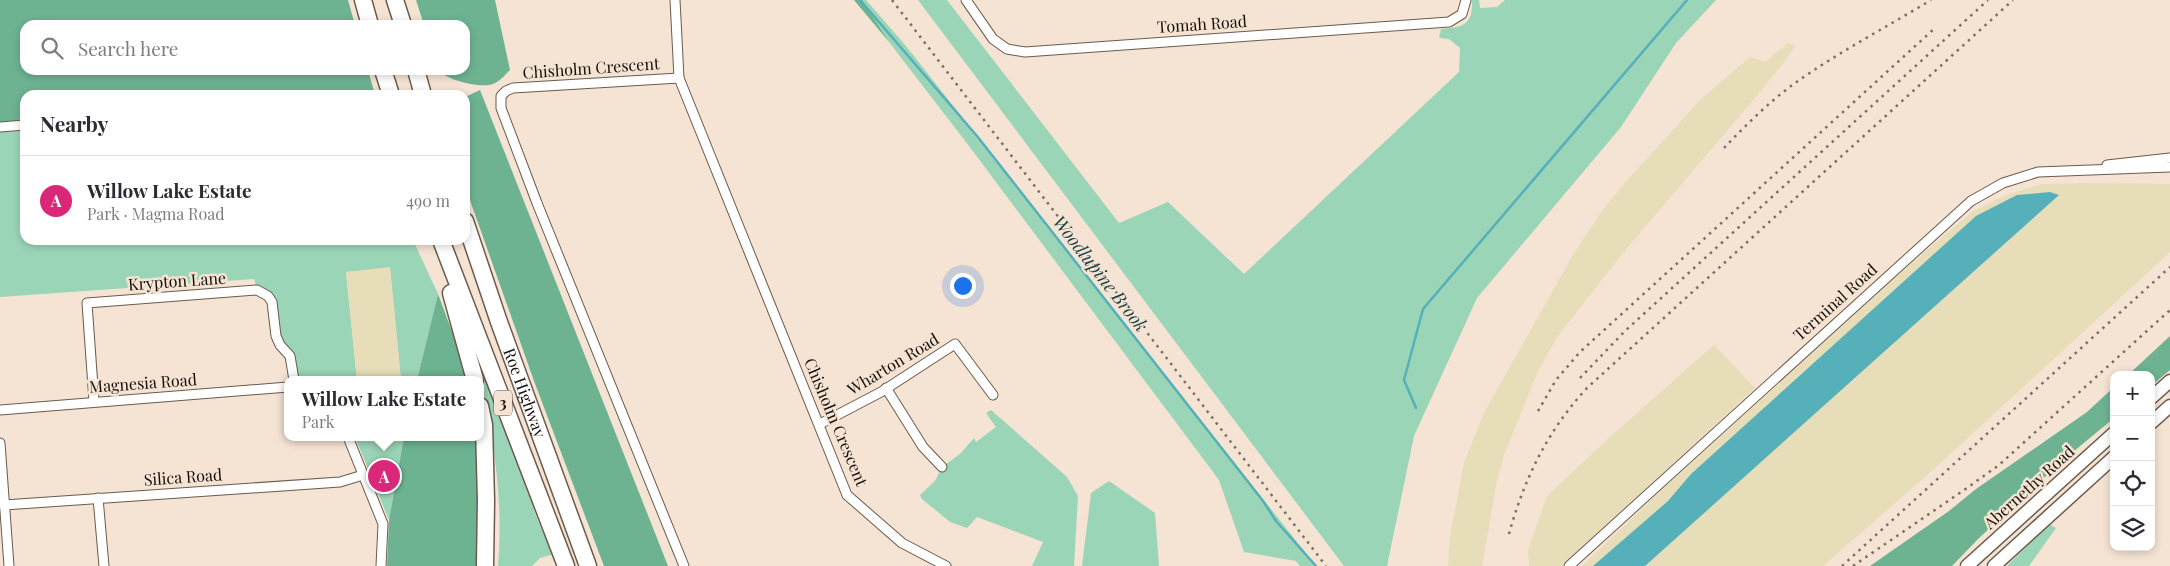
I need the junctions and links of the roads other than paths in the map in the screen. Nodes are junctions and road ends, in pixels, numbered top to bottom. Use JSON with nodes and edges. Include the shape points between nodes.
{"nodes":[{"id":1,"x":363,"y":0,"type":"edge"},
{"id":2,"x":395,"y":0,"type":"edge"},
{"id":3,"x":675,"y":0,"type":"edge"},
{"id":4,"x":966,"y":0,"type":"edge"},
{"id":5,"x":1466,"y":0,"type":"edge"},
{"id":6,"x":369,"y":20,"type":"edge"},
{"id":7,"x":401,"y":20,"type":"edge"},
{"id":8,"x":385,"y":75,"type":"edge"},
{"id":9,"x":417,"y":75,"type":"edge"},
{"id":10,"x":679,"y":78,"type":"junction"},
{"id":11,"x":390,"y":90,"type":"edge"},
{"id":12,"x":422,"y":90,"type":"edge"},
{"id":13,"x":20,"y":125,"type":"edge"},
{"id":14,"x":0,"y":127,"type":"edge"},
{"id":15,"x":2170,"y":158,"type":"edge"},
{"id":16,"x":2170,"y":167,"type":"edge"},
{"id":17,"x":2055,"y":171,"type":"junction"},
{"id":18,"x":470,"y":236,"type":"edge"},
{"id":19,"x":437,"y":245,"type":"edge"},
{"id":20,"x":443,"y":245,"type":"edge"},
{"id":21,"x":293,"y":376,"type":"edge"},
{"id":22,"x":474,"y":376,"type":"edge"},
{"id":23,"x":2170,"y":381,"type":"edge"},
{"id":24,"x":284,"y":387,"type":"edge"},
{"id":25,"x":886,"y":388,"type":"junction"},
{"id":26,"x":2155,"y":394,"type":"edge"},
{"id":27,"x":993,"y":395,"type":"dead end"},
{"id":28,"x":94,"y":401,"type":"junction"},
{"id":29,"x":2170,"y":406,"type":"edge"},
{"id":30,"x":0,"y":410,"type":"edge"},
{"id":31,"x":2155,"y":419,"type":"edge"},
{"id":32,"x":820,"y":424,"type":"junction"},
{"id":33,"x":484,"y":425,"type":"edge"},
{"id":34,"x":2110,"y":436,"type":"edge"},
{"id":35,"x":350,"y":441,"type":"edge"},
{"id":36,"x":0,"y":443,"type":"edge"},
{"id":37,"x":2110,"y":461,"type":"edge"},
{"id":38,"x":942,"y":467,"type":"dead end"},
{"id":39,"x":364,"y":475,"type":"junction"},
{"id":40,"x":98,"y":498,"type":"junction"},
{"id":41,"x":4,"y":505,"type":"junction"},
{"id":42,"x":9,"y":566,"type":"edge"},
{"id":43,"x":104,"y":566,"type":"edge"},
{"id":44,"x":381,"y":566,"type":"edge"},
{"id":45,"x":486,"y":566,"type":"edge"},
{"id":46,"x":566,"y":566,"type":"edge"},
{"id":47,"x":588,"y":566,"type":"edge"},
{"id":48,"x":684,"y":566,"type":"edge"},
{"id":49,"x":946,"y":566,"type":"edge"},
{"id":50,"x":1569,"y":566,"type":"edge"},
{"id":51,"x":1967,"y":566,"type":"edge"},
{"id":52,"x":1994,"y":566,"type":"edge"}],
"edges":[{"from":1,"to":6,"type":"highway"},
{"from":2,"to":7,"type":"highway"},
{"from":3,"to":10,"type":"street"},
{"from":4,"to":5,"type":"street","name":"Tomah Road","via":[[993,39],[1007,49],[1025,52],[1449,22],[1462,14]]},
{"from":8,"to":11,"type":"highway"},
{"from":9,"to":12,"type":"highway"},
{"from":10,"to":32,"type":"street","name":"Chisholm Crescent"},
{"from":10,"to":48,"type":"street","name":"Chisholm Crescent","via":[[513,88],[501,96],[500,102],[540,211]]},
{"from":13,"to":14,"type":"street"},
{"from":15,"to":17,"type":"street"},
{"from":16,"to":17,"type":"street","name":"Terminal Road"},
{"from":17,"to":50,"type":"street","name":"Terminal Road","via":[[2002,182],[1971,200]]},
{"from":18,"to":47,"type":"highway","name":"Roe Highway","number":"3"},
{"from":19,"to":22,"type":"highway"},
{"from":20,"to":46,"type":"highway","name":"Roe Highway","number":"3"},
{"from":21,"to":28,"type":"street","name":"Krypton Lane","via":[[290,356],[276,336],[272,302],[257,290],[87,303]]},
{"from":23,"to":26,"type":"main road"},
{"from":24,"to":28,"type":"street","name":"Magnesia Road"},
{"from":25,"to":27,"type":"street","name":"Wharton Road","via":[[955,344]]},
{"from":25,"to":32,"type":"street","name":"Wharton Road"},
{"from":25,"to":38,"type":"street","via":[[923,447]]},
{"from":28,"to":30,"type":"street","name":"Magnesia Road"},
{"from":29,"to":31,"type":"main road"},
{"from":32,"to":49,"type":"street","name":"Chisholm Crescent","via":[[847,494],[902,543]]},
{"from":33,"to":45,"type":"highway"},
{"from":34,"to":51,"type":"main road","name":"Abernethy Road"},
{"from":35,"to":39,"type":"street"},
{"from":36,"to":41,"type":"street"},
{"from":37,"to":52,"type":"main road"},
{"from":39,"to":40,"type":"street","name":"Silica Road","via":[[340,482]]},
{"from":39,"to":44,"type":"street","via":[[383,524]]},
{"from":40,"to":41,"type":"street","name":"Silica Road"},
{"from":40,"to":43,"type":"street"},
{"from":41,"to":42,"type":"street"}]}
